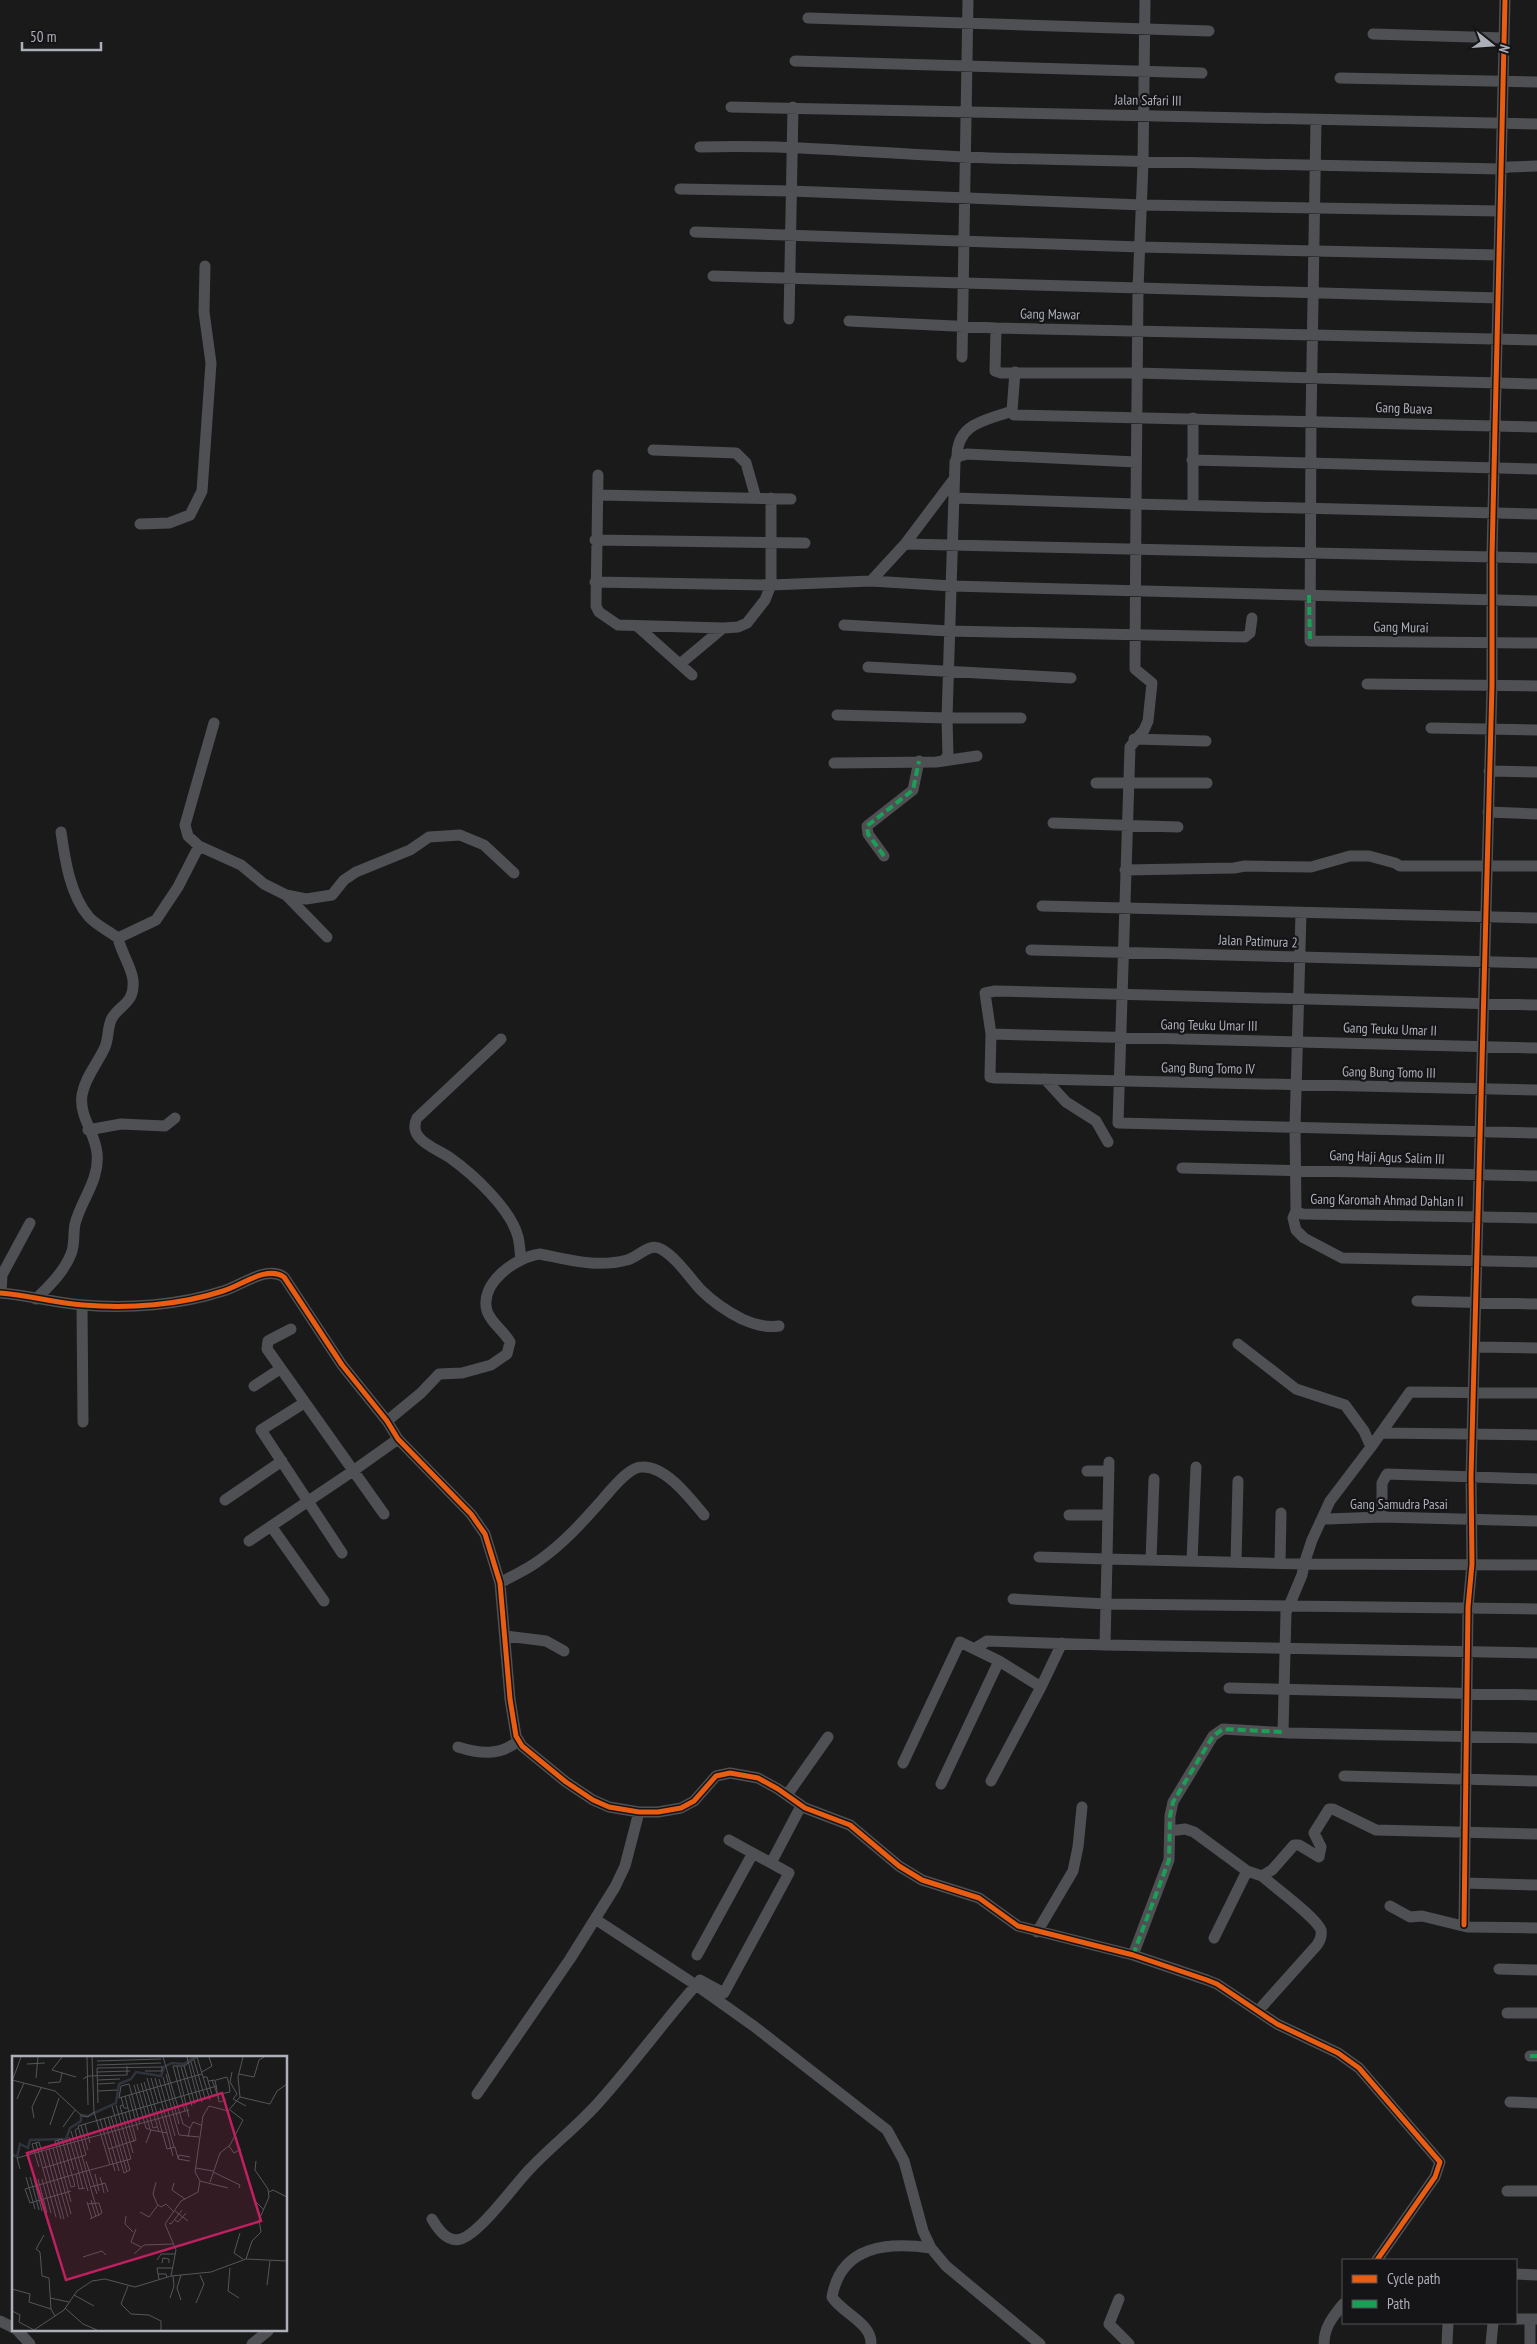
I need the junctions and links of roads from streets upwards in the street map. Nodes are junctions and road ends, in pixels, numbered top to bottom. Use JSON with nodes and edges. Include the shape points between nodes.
{"nodes":[{"id":1,"x":968,"y":0,"type":"edge"},
{"id":2,"x":1144,"y":0,"type":"edge"},
{"id":3,"x":1505,"y":0,"type":"edge"},
{"id":4,"x":808,"y":18,"type":"dead end"},
{"id":5,"x":967,"y":24,"type":"junction"},
{"id":6,"x":1145,"y":29,"type":"junction"},
{"id":7,"x":1209,"y":31,"type":"dead end"},
{"id":8,"x":1373,"y":34,"type":"dead end"},
{"id":9,"x":1504,"y":38,"type":"junction"},
{"id":10,"x":795,"y":61,"type":"dead end"},
{"id":11,"x":966,"y":66,"type":"junction"},
{"id":12,"x":1144,"y":71,"type":"junction"},
{"id":13,"x":1202,"y":73,"type":"dead end"},
{"id":14,"x":1340,"y":78,"type":"dead end"},
{"id":15,"x":1503,"y":81,"type":"junction"},
{"id":16,"x":1537,"y":82,"type":"edge"},
{"id":17,"x":731,"y":107,"type":"dead end"},
{"id":18,"x":793,"y":108,"type":"junction"},
{"id":19,"x":965,"y":111,"type":"junction"},
{"id":20,"x":1144,"y":114,"type":"junction"},
{"id":21,"x":1316,"y":120,"type":"junction"},
{"id":22,"x":1502,"y":123,"type":"junction"},
{"id":23,"x":1537,"y":124,"type":"edge"},
{"id":24,"x":700,"y":147,"type":"dead end"},
{"id":25,"x":793,"y":148,"type":"junction"},
{"id":26,"x":965,"y":157,"type":"junction"},
{"id":27,"x":1143,"y":163,"type":"junction"},
{"id":28,"x":1317,"y":165,"type":"junction"},
{"id":29,"x":1537,"y":166,"type":"edge"},
{"id":30,"x":1501,"y":169,"type":"junction"},
{"id":31,"x":680,"y":189,"type":"dead end"},
{"id":32,"x":791,"y":191,"type":"junction"},
{"id":33,"x":964,"y":199,"type":"junction"},
{"id":34,"x":1142,"y":205,"type":"junction"},
{"id":35,"x":1315,"y":207,"type":"junction"},
{"id":36,"x":1500,"y":211,"type":"junction"},
{"id":37,"x":695,"y":232,"type":"dead end"},
{"id":38,"x":790,"y":235,"type":"junction"},
{"id":39,"x":964,"y":240,"type":"junction"},
{"id":40,"x":1140,"y":246,"type":"junction"},
{"id":41,"x":1315,"y":250,"type":"junction"},
{"id":42,"x":1499,"y":254,"type":"junction"},
{"id":43,"x":205,"y":266,"type":"dead end"},
{"id":44,"x":712,"y":276,"type":"dead end"},
{"id":45,"x":789,"y":278,"type":"junction"},
{"id":46,"x":963,"y":283,"type":"junction"},
{"id":47,"x":1138,"y":289,"type":"junction"},
{"id":48,"x":1314,"y":292,"type":"junction"},
{"id":49,"x":1498,"y":298,"type":"junction"},
{"id":50,"x":789,"y":318,"type":"dead end"},
{"id":51,"x":848,"y":321,"type":"dead end"},
{"id":52,"x":962,"y":325,"type":"junction"},
{"id":53,"x":996,"y":328,"type":"junction"},
{"id":54,"x":1137,"y":330,"type":"junction"},
{"id":55,"x":1312,"y":336,"type":"junction"},
{"id":56,"x":1497,"y":339,"type":"junction"},
{"id":57,"x":1537,"y":340,"type":"edge"},
{"id":58,"x":962,"y":357,"type":"dead end"},
{"id":59,"x":1015,"y":372,"type":"junction"},
{"id":60,"x":1136,"y":372,"type":"junction"},
{"id":61,"x":1312,"y":378,"type":"junction"},
{"id":62,"x":1497,"y":382,"type":"junction"},
{"id":63,"x":1537,"y":384,"type":"edge"},
{"id":64,"x":1012,"y":411,"type":"junction"},
{"id":65,"x":1137,"y":416,"type":"junction"},
{"id":66,"x":1193,"y":418,"type":"junction"},
{"id":67,"x":1311,"y":421,"type":"junction"},
{"id":68,"x":1497,"y":426,"type":"junction"},
{"id":69,"x":1537,"y":427,"type":"edge"},
{"id":70,"x":653,"y":450,"type":"dead end"},
{"id":71,"x":957,"y":457,"type":"junction"},
{"id":72,"x":1192,"y":460,"type":"junction"},
{"id":73,"x":1136,"y":462,"type":"junction"},
{"id":74,"x":1310,"y":464,"type":"junction"},
{"id":75,"x":1494,"y":467,"type":"junction"},
{"id":76,"x":1537,"y":469,"type":"edge"},
{"id":77,"x":598,"y":474,"type":"dead end"},
{"id":78,"x":954,"y":479,"type":"junction"},
{"id":79,"x":598,"y":495,"type":"junction"},
{"id":80,"x":756,"y":498,"type":"junction"},
{"id":81,"x":771,"y":498,"type":"junction"},
{"id":82,"x":791,"y":498,"type":"dead end"},
{"id":83,"x":954,"y":498,"type":"junction"},
{"id":84,"x":1136,"y":504,"type":"junction"},
{"id":85,"x":1193,"y":505,"type":"junction"},
{"id":86,"x":1310,"y":508,"type":"junction"},
{"id":87,"x":1493,"y":513,"type":"junction"},
{"id":88,"x":1537,"y":514,"type":"edge"},
{"id":89,"x":140,"y":524,"type":"dead end"},
{"id":90,"x":595,"y":540,"type":"junction"},
{"id":91,"x":772,"y":541,"type":"junction"},
{"id":92,"x":805,"y":543,"type":"dead end"},
{"id":93,"x":905,"y":544,"type":"junction"},
{"id":94,"x":953,"y":545,"type":"junction"},
{"id":95,"x":1136,"y":548,"type":"junction"},
{"id":96,"x":1309,"y":553,"type":"junction"},
{"id":97,"x":1492,"y":556,"type":"junction"},
{"id":98,"x":1537,"y":558,"type":"edge"},
{"id":99,"x":871,"y":581,"type":"junction"},
{"id":100,"x":595,"y":582,"type":"junction"},
{"id":101,"x":771,"y":584,"type":"junction"},
{"id":102,"x":952,"y":586,"type":"junction"},
{"id":103,"x":1136,"y":590,"type":"junction"},
{"id":104,"x":1309,"y":595,"type":"junction"},
{"id":105,"x":1493,"y":600,"type":"junction"},
{"id":106,"x":1537,"y":601,"type":"edge"},
{"id":107,"x":1252,"y":618,"type":"dead end"},
{"id":108,"x":844,"y":625,"type":"dead end"},
{"id":109,"x":636,"y":626,"type":"junction"},
{"id":110,"x":723,"y":628,"type":"junction"},
{"id":111,"x":949,"y":631,"type":"junction"},
{"id":112,"x":1135,"y":636,"type":"junction"},
{"id":113,"x":1492,"y":642,"type":"junction"},
{"id":114,"x":1537,"y":643,"type":"edge"},
{"id":115,"x":680,"y":664,"type":"junction"},
{"id":116,"x":868,"y":667,"type":"dead end"},
{"id":117,"x":948,"y":672,"type":"junction"},
{"id":118,"x":692,"y":675,"type":"dead end"},
{"id":119,"x":1071,"y":678,"type":"dead end"},
{"id":120,"x":1367,"y":684,"type":"dead end"},
{"id":121,"x":1492,"y":685,"type":"junction"},
{"id":122,"x":1537,"y":686,"type":"edge"},
{"id":123,"x":837,"y":715,"type":"dead end"},
{"id":124,"x":947,"y":718,"type":"junction"},
{"id":125,"x":1020,"y":718,"type":"dead end"},
{"id":126,"x":214,"y":723,"type":"dead end"},
{"id":127,"x":1431,"y":728,"type":"dead end"},
{"id":128,"x":1490,"y":729,"type":"junction"},
{"id":129,"x":1537,"y":730,"type":"edge"},
{"id":130,"x":1134,"y":739,"type":"junction"},
{"id":131,"x":1206,"y":741,"type":"dead end"},
{"id":132,"x":976,"y":756,"type":"dead end"},
{"id":133,"x":919,"y":761,"type":"junction"},
{"id":134,"x":943,"y":761,"type":"junction"},
{"id":135,"x":834,"y":763,"type":"dead end"},
{"id":136,"x":1489,"y":771,"type":"junction"},
{"id":137,"x":1537,"y":772,"type":"edge"},
{"id":138,"x":1096,"y":783,"type":"dead end"},
{"id":139,"x":1128,"y":784,"type":"junction"},
{"id":140,"x":1207,"y":784,"type":"dead end"},
{"id":141,"x":1488,"y":812,"type":"junction"},
{"id":142,"x":1537,"y":814,"type":"edge"},
{"id":143,"x":1053,"y":823,"type":"dead end"},
{"id":144,"x":1127,"y":827,"type":"junction"},
{"id":145,"x":1178,"y":827,"type":"dead end"},
{"id":146,"x":60,"y":832,"type":"dead end"},
{"id":147,"x":199,"y":846,"type":"junction"},
{"id":148,"x":884,"y":856,"type":"dead end"},
{"id":149,"x":1486,"y":865,"type":"junction"},
{"id":150,"x":1537,"y":866,"type":"edge"},
{"id":151,"x":1125,"y":870,"type":"junction"},
{"id":152,"x":514,"y":874,"type":"dead end"},
{"id":153,"x":286,"y":896,"type":"junction"},
{"id":154,"x":1042,"y":906,"type":"dead end"},
{"id":155,"x":1124,"y":910,"type":"junction"},
{"id":156,"x":1301,"y":914,"type":"junction"},
{"id":157,"x":1486,"y":917,"type":"junction"},
{"id":158,"x":1537,"y":918,"type":"edge"},
{"id":159,"x":327,"y":937,"type":"dead end"},
{"id":160,"x":118,"y":938,"type":"junction"},
{"id":161,"x":1031,"y":950,"type":"dead end"},
{"id":162,"x":1122,"y":952,"type":"junction"},
{"id":163,"x":1299,"y":957,"type":"junction"},
{"id":164,"x":1484,"y":961,"type":"junction"},
{"id":165,"x":1537,"y":963,"type":"edge"},
{"id":166,"x":1121,"y":995,"type":"junction"},
{"id":167,"x":1298,"y":1000,"type":"junction"},
{"id":168,"x":1484,"y":1003,"type":"junction"},
{"id":169,"x":1537,"y":1004,"type":"edge"},
{"id":170,"x":991,"y":1034,"type":"junction"},
{"id":171,"x":1120,"y":1038,"type":"junction"},
{"id":172,"x":501,"y":1039,"type":"dead end"},
{"id":173,"x":1298,"y":1042,"type":"junction"},
{"id":174,"x":1483,"y":1046,"type":"junction"},
{"id":175,"x":1537,"y":1048,"type":"edge"},
{"id":176,"x":1045,"y":1079,"type":"junction"},
{"id":177,"x":1119,"y":1081,"type":"junction"},
{"id":178,"x":1297,"y":1085,"type":"junction"},
{"id":179,"x":1482,"y":1088,"type":"junction"},
{"id":180,"x":1537,"y":1090,"type":"edge"},
{"id":181,"x":176,"y":1118,"type":"dead end"},
{"id":182,"x":1295,"y":1127,"type":"junction"},
{"id":183,"x":88,"y":1130,"type":"junction"},
{"id":184,"x":1481,"y":1131,"type":"junction"},
{"id":185,"x":1537,"y":1133,"type":"edge"},
{"id":186,"x":1108,"y":1142,"type":"dead end"},
{"id":187,"x":1182,"y":1168,"type":"dead end"},
{"id":188,"x":1295,"y":1170,"type":"junction"},
{"id":189,"x":1479,"y":1174,"type":"junction"},
{"id":190,"x":1537,"y":1176,"type":"edge"},
{"id":191,"x":1296,"y":1211,"type":"junction"},
{"id":192,"x":1478,"y":1217,"type":"junction"},
{"id":193,"x":1537,"y":1218,"type":"edge"},
{"id":194,"x":30,"y":1223,"type":"dead end"},
{"id":195,"x":521,"y":1260,"type":"junction"},
{"id":196,"x":1478,"y":1260,"type":"junction"},
{"id":197,"x":1537,"y":1262,"type":"edge"},
{"id":198,"x":0,"y":1293,"type":"edge"},
{"id":199,"x":36,"y":1299,"type":"junction"},
{"id":200,"x":1417,"y":1301,"type":"dead end"},
{"id":201,"x":1475,"y":1303,"type":"junction"},
{"id":202,"x":1537,"y":1304,"type":"edge"},
{"id":203,"x":82,"y":1305,"type":"junction"},
{"id":204,"x":779,"y":1326,"type":"dead end"},
{"id":205,"x":291,"y":1329,"type":"dead end"},
{"id":206,"x":1238,"y":1344,"type":"dead end"},
{"id":207,"x":1475,"y":1347,"type":"junction"},
{"id":208,"x":1537,"y":1348,"type":"edge"},
{"id":209,"x":280,"y":1369,"type":"junction"},
{"id":210,"x":254,"y":1386,"type":"dead end"},
{"id":211,"x":1473,"y":1391,"type":"junction"},
{"id":212,"x":1537,"y":1393,"type":"edge"},
{"id":213,"x":304,"y":1403,"type":"junction"},
{"id":214,"x":387,"y":1421,"type":"junction"},
{"id":215,"x":83,"y":1422,"type":"dead end"},
{"id":216,"x":1382,"y":1433,"type":"junction"},
{"id":217,"x":1472,"y":1433,"type":"junction"},
{"id":218,"x":1537,"y":1435,"type":"edge"},
{"id":219,"x":398,"y":1438,"type":"junction"},
{"id":220,"x":1371,"y":1447,"type":"junction"},
{"id":221,"x":282,"y":1461,"type":"junction"},
{"id":222,"x":1196,"y":1467,"type":"dead end"},
{"id":223,"x":353,"y":1471,"type":"junction"},
{"id":224,"x":1087,"y":1471,"type":"dead end"},
{"id":225,"x":1471,"y":1478,"type":"junction"},
{"id":226,"x":1154,"y":1479,"type":"dead end"},
{"id":227,"x":1537,"y":1479,"type":"edge"},
{"id":228,"x":1238,"y":1481,"type":"dead end"},
{"id":229,"x":225,"y":1500,"type":"dead end"},
{"id":230,"x":309,"y":1501,"type":"junction"},
{"id":231,"x":384,"y":1514,"type":"dead end"},
{"id":232,"x":1281,"y":1514,"type":"dead end"},
{"id":233,"x":704,"y":1515,"type":"dead end"},
{"id":234,"x":1069,"y":1515,"type":"dead end"},
{"id":235,"x":1108,"y":1515,"type":"junction"},
{"id":236,"x":1382,"y":1518,"type":"junction"},
{"id":237,"x":1327,"y":1519,"type":"dead end"},
{"id":238,"x":1470,"y":1519,"type":"junction"},
{"id":239,"x":1537,"y":1521,"type":"edge"},
{"id":240,"x":271,"y":1526,"type":"junction"},
{"id":241,"x":249,"y":1541,"type":"dead end"},
{"id":242,"x":342,"y":1554,"type":"dead end"},
{"id":243,"x":1039,"y":1557,"type":"dead end"},
{"id":244,"x":1107,"y":1559,"type":"junction"},
{"id":245,"x":1151,"y":1560,"type":"junction"},
{"id":246,"x":1192,"y":1561,"type":"junction"},
{"id":247,"x":1236,"y":1562,"type":"junction"},
{"id":248,"x":1280,"y":1563,"type":"junction"},
{"id":249,"x":1304,"y":1564,"type":"junction"},
{"id":250,"x":1472,"y":1564,"type":"junction"},
{"id":251,"x":1537,"y":1565,"type":"edge"},
{"id":252,"x":500,"y":1583,"type":"junction"},
{"id":253,"x":1013,"y":1599,"type":"dead end"},
{"id":254,"x":324,"y":1600,"type":"dead end"},
{"id":255,"x":1106,"y":1604,"type":"junction"},
{"id":256,"x":1289,"y":1606,"type":"junction"},
{"id":257,"x":1468,"y":1607,"type":"junction"},
{"id":258,"x":1537,"y":1609,"type":"edge"},
{"id":259,"x":506,"y":1636,"type":"junction"},
{"id":260,"x":1062,"y":1643,"type":"junction"},
{"id":261,"x":1105,"y":1644,"type":"junction"},
{"id":262,"x":1285,"y":1648,"type":"junction"},
{"id":263,"x":974,"y":1649,"type":"junction"},
{"id":264,"x":1467,"y":1651,"type":"junction"},
{"id":265,"x":564,"y":1652,"type":"dead end"},
{"id":266,"x":1537,"y":1653,"type":"edge"},
{"id":267,"x":999,"y":1661,"type":"junction"},
{"id":268,"x":1041,"y":1686,"type":"junction"},
{"id":269,"x":1229,"y":1688,"type":"dead end"},
{"id":270,"x":1284,"y":1688,"type":"junction"},
{"id":271,"x":1467,"y":1694,"type":"junction"},
{"id":272,"x":1537,"y":1695,"type":"edge"},
{"id":273,"x":1283,"y":1732,"type":"junction"},
{"id":274,"x":828,"y":1737,"type":"dead end"},
{"id":275,"x":1466,"y":1737,"type":"junction"},
{"id":276,"x":1537,"y":1738,"type":"edge"},
{"id":277,"x":518,"y":1741,"type":"junction"},
{"id":278,"x":458,"y":1747,"type":"dead end"},
{"id":279,"x":902,"y":1763,"type":"dead end"},
{"id":280,"x":1344,"y":1776,"type":"dead end"},
{"id":281,"x":1466,"y":1779,"type":"junction"},
{"id":282,"x":1537,"y":1781,"type":"edge"},
{"id":283,"x":991,"y":1782,"type":"dead end"},
{"id":284,"x":941,"y":1784,"type":"dead end"},
{"id":285,"x":787,"y":1795,"type":"junction"},
{"id":286,"x":801,"y":1806,"type":"junction"},
{"id":287,"x":1082,"y":1807,"type":"dead end"},
{"id":288,"x":639,"y":1812,"type":"junction"},
{"id":289,"x":1170,"y":1830,"type":"junction"},
{"id":290,"x":1464,"y":1832,"type":"junction"},
{"id":291,"x":1537,"y":1834,"type":"edge"},
{"id":292,"x":729,"y":1840,"type":"dead end"},
{"id":293,"x":752,"y":1853,"type":"junction"},
{"id":294,"x":771,"y":1863,"type":"junction"},
{"id":295,"x":1247,"y":1871,"type":"junction"},
{"id":296,"x":1262,"y":1876,"type":"junction"},
{"id":297,"x":1465,"y":1883,"type":"junction"},
{"id":298,"x":1537,"y":1885,"type":"edge"},
{"id":299,"x":1390,"y":1906,"type":"dead end"},
{"id":300,"x":595,"y":1920,"type":"junction"},
{"id":301,"x":1464,"y":1925,"type":"junction"},
{"id":302,"x":1537,"y":1928,"type":"edge"},
{"id":303,"x":1037,"y":1932,"type":"junction"},
{"id":304,"x":1214,"y":1938,"type":"dead end"},
{"id":305,"x":697,"y":1955,"type":"dead end"},
{"id":306,"x":1133,"y":1955,"type":"junction"},
{"id":307,"x":1499,"y":1969,"type":"dead end"},
{"id":308,"x":1537,"y":1970,"type":"edge"},
{"id":309,"x":698,"y":1982,"type":"junction"},
{"id":310,"x":1258,"y":2011,"type":"junction"},
{"id":311,"x":1506,"y":2013,"type":"dead end"},
{"id":312,"x":1537,"y":2014,"type":"edge"},
{"id":313,"x":476,"y":2094,"type":"dead end"},
{"id":314,"x":1510,"y":2102,"type":"dead end"},
{"id":315,"x":1537,"y":2103,"type":"edge"},
{"id":316,"x":1507,"y":2191,"type":"dead end"},
{"id":317,"x":1537,"y":2191,"type":"edge"},
{"id":318,"x":432,"y":2219,"type":"dead end"},
{"id":319,"x":931,"y":2248,"type":"junction"},
{"id":320,"x":1378,"y":2259,"type":"edge"},
{"id":321,"x":1517,"y":2274,"type":"edge"},
{"id":322,"x":1537,"y":2274,"type":"edge"},
{"id":323,"x":1119,"y":2299,"type":"dead end"},
{"id":324,"x":1342,"y":2305,"type":"edge"},
{"id":325,"x":1517,"y":2319,"type":"edge"},
{"id":326,"x":1534,"y":2319,"type":"edge"},
{"id":327,"x":0,"y":2321,"type":"edge"},
{"id":328,"x":1448,"y":2324,"type":"edge"},
{"id":329,"x":1492,"y":2324,"type":"edge"},
{"id":330,"x":12,"y":2327,"type":"edge"},
{"id":331,"x":18,"y":2332,"type":"edge"},
{"id":332,"x":267,"y":2332,"type":"edge"},
{"id":333,"x":30,"y":2344,"type":"edge"},
{"id":334,"x":252,"y":2344,"type":"edge"},
{"id":335,"x":871,"y":2344,"type":"edge"},
{"id":336,"x":1040,"y":2344,"type":"edge"},
{"id":337,"x":1129,"y":2344,"type":"edge"},
{"id":338,"x":1324,"y":2344,"type":"edge"},
{"id":339,"x":1447,"y":2344,"type":"edge"},
{"id":340,"x":1491,"y":2344,"type":"edge"},
{"id":341,"x":1530,"y":2344,"type":"edge"}],
"edges":[{"from":1,"to":5,"type":"street"},
{"from":2,"to":6,"type":"street"},
{"from":3,"to":9,"type":"street"},
{"from":4,"to":5,"type":"street"},
{"from":5,"to":6,"type":"street"},
{"from":5,"to":11,"type":"street"},
{"from":6,"to":7,"type":"street"},
{"from":6,"to":12,"type":"street"},
{"from":8,"to":9,"type":"street"},
{"from":9,"to":15,"type":"street"},
{"from":10,"to":11,"type":"street"},
{"from":11,"to":12,"type":"street"},
{"from":11,"to":19,"type":"street"},
{"from":12,"to":13,"type":"street"},
{"from":12,"to":20,"type":"street"},
{"from":14,"to":15,"type":"street"},
{"from":15,"to":16,"type":"street"},
{"from":15,"to":22,"type":"street"},
{"from":17,"to":18,"type":"street","name":"Jalan Safari III"},
{"from":18,"to":19,"type":"street","name":"Jalan Safari III"},
{"from":18,"to":25,"type":"street"},
{"from":19,"to":20,"type":"street","name":"Jalan Safari III"},
{"from":19,"to":26,"type":"street"},
{"from":20,"to":21,"type":"street","name":"Jalan Safari III"},
{"from":20,"to":27,"type":"street"},
{"from":21,"to":22,"type":"street","name":"Jalan Safari III"},
{"from":21,"to":28,"type":"street"},
{"from":22,"to":23,"type":"street","name":"Jalan Safari III"},
{"from":22,"to":30,"type":"street"},
{"from":24,"to":25,"type":"street"},
{"from":25,"to":26,"type":"street"},
{"from":25,"to":32,"type":"street"},
{"from":26,"to":27,"type":"street"},
{"from":26,"to":33,"type":"street"},
{"from":27,"to":28,"type":"street"},
{"from":27,"to":34,"type":"street"},
{"from":28,"to":30,"type":"street"},
{"from":28,"to":35,"type":"street"},
{"from":29,"to":30,"type":"street"},
{"from":30,"to":36,"type":"street"},
{"from":31,"to":32,"type":"street"},
{"from":32,"to":33,"type":"street"},
{"from":32,"to":38,"type":"street"},
{"from":33,"to":34,"type":"street"},
{"from":33,"to":39,"type":"street"},
{"from":34,"to":35,"type":"street"},
{"from":34,"to":40,"type":"street"},
{"from":35,"to":36,"type":"street"},
{"from":35,"to":41,"type":"street"},
{"from":36,"to":42,"type":"street"},
{"from":37,"to":38,"type":"street"},
{"from":38,"to":39,"type":"street"},
{"from":38,"to":45,"type":"street"},
{"from":39,"to":40,"type":"street"},
{"from":39,"to":46,"type":"street"},
{"from":40,"to":41,"type":"street"},
{"from":40,"to":47,"type":"street"},
{"from":41,"to":42,"type":"street"},
{"from":41,"to":48,"type":"street"},
{"from":42,"to":49,"type":"street"},
{"from":43,"to":89,"type":"street","via":[[204,312],[211,363],[202,491],[190,515],[169,523]]},
{"from":44,"to":45,"type":"street"},
{"from":45,"to":46,"type":"street"},
{"from":45,"to":50,"type":"street"},
{"from":46,"to":47,"type":"street"},
{"from":46,"to":52,"type":"street"},
{"from":47,"to":48,"type":"street"},
{"from":47,"to":54,"type":"street"},
{"from":48,"to":49,"type":"street"},
{"from":48,"to":55,"type":"street"},
{"from":49,"to":56,"type":"street"},
{"from":51,"to":52,"type":"street","name":"Gang Mawar"},
{"from":52,"to":53,"type":"street","name":"Gang Mawar"},
{"from":52,"to":58,"type":"street"},
{"from":53,"to":54,"type":"street","name":"Gang Mawar"},
{"from":53,"to":59,"type":"street","via":[[995,371],[1001,374]]},
{"from":54,"to":55,"type":"street","name":"Gang Mawar"},
{"from":54,"to":60,"type":"street"},
{"from":55,"to":56,"type":"street","name":"Gang Mawar"},
{"from":55,"to":61,"type":"street"},
{"from":56,"to":57,"type":"street","name":"Gang Mawar"},
{"from":56,"to":62,"type":"street"},
{"from":59,"to":60,"type":"street"},
{"from":59,"to":64,"type":"street"},
{"from":60,"to":61,"type":"street"},
{"from":60,"to":65,"type":"street"},
{"from":61,"to":62,"type":"street"},
{"from":61,"to":67,"type":"street"},
{"from":62,"to":63,"type":"street"},
{"from":62,"to":68,"type":"street"},
{"from":64,"to":65,"type":"street","name":"Gang Buava","via":[[1020,416]]},
{"from":64,"to":71,"type":"street","via":[[964,432]]},
{"from":65,"to":66,"type":"street","name":"Gang Buava"},
{"from":65,"to":73,"type":"street"},
{"from":66,"to":67,"type":"street","name":"Gang Buava"},
{"from":66,"to":72,"type":"street"},
{"from":67,"to":68,"type":"street","name":"Gang Buava"},
{"from":67,"to":74,"type":"street"},
{"from":68,"to":69,"type":"street","name":"Gang Buava"},
{"from":68,"to":75,"type":"street"},
{"from":70,"to":80,"type":"street","via":[[736,453],[746,463]]},
{"from":71,"to":73,"type":"street","via":[[966,454]]},
{"from":71,"to":78,"type":"street"},
{"from":72,"to":74,"type":"street"},
{"from":72,"to":85,"type":"street"},
{"from":73,"to":84,"type":"street"},
{"from":74,"to":75,"type":"street"},
{"from":74,"to":86,"type":"street"},
{"from":75,"to":76,"type":"street"},
{"from":75,"to":87,"type":"street"},
{"from":77,"to":79,"type":"street"},
{"from":78,"to":83,"type":"street"},
{"from":78,"to":93,"type":"street"},
{"from":79,"to":80,"type":"street"},
{"from":79,"to":90,"type":"street"},
{"from":80,"to":81,"type":"street"},
{"from":81,"to":82,"type":"street"},
{"from":81,"to":91,"type":"street"},
{"from":83,"to":84,"type":"street"},
{"from":83,"to":94,"type":"street"},
{"from":84,"to":85,"type":"street"},
{"from":84,"to":95,"type":"street"},
{"from":85,"to":86,"type":"street"},
{"from":86,"to":87,"type":"street"},
{"from":86,"to":96,"type":"street"},
{"from":87,"to":88,"type":"street"},
{"from":87,"to":97,"type":"street"},
{"from":90,"to":91,"type":"street"},
{"from":90,"to":100,"type":"street"},
{"from":91,"to":92,"type":"street"},
{"from":91,"to":101,"type":"street"},
{"from":93,"to":94,"type":"street"},
{"from":93,"to":99,"type":"street"},
{"from":94,"to":95,"type":"street"},
{"from":94,"to":102,"type":"street"},
{"from":95,"to":96,"type":"street"},
{"from":95,"to":103,"type":"street"},
{"from":96,"to":97,"type":"street"},
{"from":96,"to":104,"type":"street"},
{"from":97,"to":98,"type":"street"},
{"from":97,"to":105,"type":"street"},
{"from":99,"to":101,"type":"street"},
{"from":99,"to":102,"type":"street"},
{"from":100,"to":101,"type":"street"},
{"from":100,"to":109,"type":"street","via":[[599,612],[618,626]]},
{"from":101,"to":110,"type":"street","via":[[747,623]]},
{"from":102,"to":103,"type":"street"},
{"from":102,"to":111,"type":"street"},
{"from":103,"to":104,"type":"street"},
{"from":103,"to":112,"type":"street"},
{"from":104,"to":105,"type":"street"},
{"from":104,"to":113,"type":"street","name":"Gang Murai","via":[[1310,640]]},
{"from":105,"to":106,"type":"street"},
{"from":105,"to":113,"type":"street"},
{"from":107,"to":112,"type":"street","via":[[1250,633],[1245,637]]},
{"from":108,"to":111,"type":"street"},
{"from":109,"to":110,"type":"street"},
{"from":109,"to":115,"type":"street"},
{"from":110,"to":115,"type":"street"},
{"from":111,"to":112,"type":"street"},
{"from":111,"to":117,"type":"street"},
{"from":112,"to":130,"type":"street","via":[[1135,669],[1152,683],[1148,721]]},
{"from":113,"to":114,"type":"street","name":"Gang Murai"},
{"from":113,"to":121,"type":"street"},
{"from":115,"to":118,"type":"street"},
{"from":116,"to":117,"type":"street"},
{"from":117,"to":119,"type":"street"},
{"from":117,"to":124,"type":"street"},
{"from":120,"to":121,"type":"street"},
{"from":121,"to":122,"type":"street"},
{"from":121,"to":128,"type":"street"},
{"from":123,"to":124,"type":"street"},
{"from":124,"to":125,"type":"street"},
{"from":124,"to":134,"type":"street","via":[[948,756]]},
{"from":126,"to":147,"type":"street","via":[[185,824],[188,836]]},
{"from":127,"to":128,"type":"street"},
{"from":128,"to":129,"type":"street"},
{"from":128,"to":136,"type":"street"},
{"from":130,"to":131,"type":"street"},
{"from":130,"to":139,"type":"street","via":[[1130,747]]},
{"from":132,"to":134,"type":"street"},
{"from":133,"to":134,"type":"street"},
{"from":133,"to":135,"type":"street"},
{"from":133,"to":148,"type":"street","via":[[913,790],[866,826]]},
{"from":136,"to":137,"type":"street"},
{"from":136,"to":141,"type":"street"},
{"from":138,"to":139,"type":"street"},
{"from":139,"to":140,"type":"street"},
{"from":139,"to":144,"type":"street"},
{"from":141,"to":142,"type":"street"},
{"from":141,"to":149,"type":"street"},
{"from":143,"to":144,"type":"street"},
{"from":144,"to":145,"type":"street"},
{"from":144,"to":151,"type":"street"},
{"from":146,"to":160,"type":"street","via":[[65,861],[81,906],[90,919]]},
{"from":147,"to":153,"type":"street","via":[[241,865],[264,884]]},
{"from":147,"to":160,"type":"street","via":[[156,920]]},
{"from":149,"to":150,"type":"street"},
{"from":149,"to":151,"type":"street","via":[[1400,866],[1369,856],[1350,856],[1311,867]]},
{"from":149,"to":157,"type":"street"},
{"from":151,"to":155,"type":"street"},
{"from":152,"to":153,"type":"street","via":[[484,845],[460,835],[429,837],[410,850],[356,872],[344,880],[332,895],[306,899]]},
{"from":153,"to":159,"type":"street"},
{"from":154,"to":155,"type":"street"},
{"from":155,"to":156,"type":"street"},
{"from":155,"to":162,"type":"street"},
{"from":156,"to":157,"type":"street"},
{"from":156,"to":163,"type":"street"},
{"from":157,"to":158,"type":"street"},
{"from":157,"to":164,"type":"street"},
{"from":160,"to":183,"type":"street","via":[[133,979],[132,991],[126,1005],[111,1020],[105,1048],[85,1084],[82,1107]]},
{"from":161,"to":162,"type":"street","name":"Jalan Patimura 2"},
{"from":162,"to":163,"type":"street","name":"Jalan Patimura 2"},
{"from":162,"to":166,"type":"street"},
{"from":163,"to":164,"type":"street","name":"Jalan Patimura 2"},
{"from":163,"to":167,"type":"street"},
{"from":164,"to":165,"type":"street","name":"Jalan Patimura 2"},
{"from":164,"to":168,"type":"street"},
{"from":166,"to":167,"type":"street"},
{"from":166,"to":170,"type":"street","via":[[985,993]]},
{"from":166,"to":171,"type":"street"},
{"from":167,"to":168,"type":"street"},
{"from":167,"to":173,"type":"street"},
{"from":168,"to":169,"type":"street"},
{"from":168,"to":174,"type":"street"},
{"from":170,"to":171,"type":"street","name":"Gang Teuku Umar III"},
{"from":170,"to":176,"type":"street","name":"Gang Bung Tomo IV","via":[[990,1077]]},
{"from":171,"to":173,"type":"street","name":"Gang Teuku Umar III"},
{"from":171,"to":177,"type":"street"},
{"from":172,"to":195,"type":"street","via":[[414,1123],[421,1139],[480,1183],[508,1217],[518,1237]]},
{"from":173,"to":174,"type":"street","name":"Gang Teuku Umar II"},
{"from":173,"to":178,"type":"street"},
{"from":174,"to":175,"type":"street","name":"Gang Teuku Umar II"},
{"from":174,"to":179,"type":"street"},
{"from":176,"to":177,"type":"street","name":"Gang Bung Tomo IV"},
{"from":176,"to":186,"type":"street","via":[[1066,1102],[1096,1121]]},
{"from":177,"to":178,"type":"street","name":"Gang Bung Tomo IV"},
{"from":177,"to":182,"type":"street","via":[[1118,1123]]},
{"from":178,"to":179,"type":"street","name":"Gang Bung Tomo III"},
{"from":178,"to":182,"type":"street"},
{"from":179,"to":180,"type":"street","name":"Gang Bung Tomo III"},
{"from":179,"to":184,"type":"street"},
{"from":181,"to":183,"type":"street","via":[[165,1126],[121,1124]]},
{"from":182,"to":184,"type":"street"},
{"from":182,"to":188,"type":"street"},
{"from":183,"to":199,"type":"street","via":[[94,1140],[97,1166],[76,1222],[71,1254],[57,1277]]},
{"from":184,"to":185,"type":"street"},
{"from":184,"to":189,"type":"street"},
{"from":187,"to":188,"type":"street","name":"Gang Haji Agus Salim III"},
{"from":188,"to":189,"type":"street","name":"Gang Haji Agus Salim III"},
{"from":188,"to":191,"type":"street"},
{"from":189,"to":190,"type":"street","name":"Gang Haji Agus Salim III"},
{"from":189,"to":192,"type":"street"},
{"from":191,"to":192,"type":"street","name":"Gang Karomah Ahmad Dahlan II","via":[[1302,1214]]},
{"from":191,"to":196,"type":"street","via":[[1293,1218],[1296,1230],[1309,1242],[1342,1258]]},
{"from":192,"to":193,"type":"street","name":"Gang Karomah Ahmad Dahlan II"},
{"from":192,"to":196,"type":"street"},
{"from":194,"to":198,"type":"street","via":[[4,1272]]},
{"from":195,"to":204,"type":"street","via":[[540,1254],[564,1260],[614,1263],[655,1247],[664,1250],[716,1304],[760,1326]]},
{"from":195,"to":214,"type":"street","via":[[494,1282],[486,1296],[487,1312],[510,1342],[507,1354],[492,1366],[439,1374]]},
{"from":196,"to":197,"type":"street"},
{"from":196,"to":201,"type":"street"},
{"from":198,"to":199,"type":"street"},
{"from":199,"to":203,"type":"street"},
{"from":200,"to":201,"type":"street"},
{"from":201,"to":202,"type":"street"},
{"from":201,"to":207,"type":"street"},
{"from":203,"to":214,"type":"street","via":[[115,1307],[176,1302],[223,1291],[263,1274],[279,1274],[350,1375]]},
{"from":203,"to":215,"type":"street"},
{"from":205,"to":209,"type":"street","via":[[266,1344]]},
{"from":206,"to":220,"type":"street","via":[[1296,1389],[1345,1405]]},
{"from":207,"to":208,"type":"street"},
{"from":207,"to":211,"type":"street"},
{"from":209,"to":210,"type":"street"},
{"from":209,"to":213,"type":"street"},
{"from":211,"to":212,"type":"street"},
{"from":211,"to":216,"type":"street","via":[[1410,1392]]},
{"from":211,"to":217,"type":"street"},
{"from":213,"to":221,"type":"street","via":[[262,1428]]},
{"from":213,"to":223,"type":"street"},
{"from":214,"to":219,"type":"street"},
{"from":216,"to":217,"type":"street"},
{"from":216,"to":220,"type":"street"},
{"from":217,"to":218,"type":"street"},
{"from":217,"to":225,"type":"street"},
{"from":219,"to":223,"type":"street"},
{"from":219,"to":252,"type":"street","via":[[478,1524],[485,1534]]},
{"from":220,"to":249,"type":"street","via":[[1330,1501]]},
{"from":221,"to":229,"type":"street"},
{"from":221,"to":230,"type":"street"},
{"from":222,"to":246,"type":"street"},
{"from":223,"to":230,"type":"street"},
{"from":223,"to":231,"type":"street"},
{"from":224,"to":235,"type":"street","via":[[1109,1466]]},
{"from":225,"to":227,"type":"street"},
{"from":225,"to":236,"type":"street","via":[[1387,1474],[1382,1483]]},
{"from":225,"to":238,"type":"street"},
{"from":226,"to":245,"type":"street"},
{"from":228,"to":247,"type":"street"},
{"from":230,"to":240,"type":"street"},
{"from":230,"to":242,"type":"street"},
{"from":232,"to":248,"type":"street"},
{"from":233,"to":252,"type":"street","via":[[673,1481],[654,1470],[635,1468],[557,1546],[536,1563]]},
{"from":234,"to":235,"type":"street"},
{"from":235,"to":244,"type":"street"},
{"from":236,"to":237,"type":"street","name":"Gang Samudra Pasai"},
{"from":236,"to":238,"type":"street","name":"Gang Samudra Pasai"},
{"from":238,"to":239,"type":"street","name":"Gang Samudra Pasai"},
{"from":238,"to":250,"type":"street"},
{"from":240,"to":241,"type":"street"},
{"from":240,"to":254,"type":"street"},
{"from":243,"to":244,"type":"street"},
{"from":244,"to":245,"type":"street"},
{"from":244,"to":255,"type":"street"},
{"from":245,"to":246,"type":"street"},
{"from":246,"to":247,"type":"street"},
{"from":247,"to":248,"type":"street"},
{"from":248,"to":249,"type":"street"},
{"from":249,"to":250,"type":"street"},
{"from":249,"to":256,"type":"street"},
{"from":250,"to":251,"type":"street"},
{"from":250,"to":257,"type":"street"},
{"from":252,"to":259,"type":"street"},
{"from":253,"to":255,"type":"street"},
{"from":255,"to":256,"type":"street"},
{"from":255,"to":261,"type":"street"},
{"from":256,"to":257,"type":"street"},
{"from":256,"to":262,"type":"street"},
{"from":257,"to":258,"type":"street"},
{"from":257,"to":264,"type":"street"},
{"from":259,"to":265,"type":"street","via":[[546,1642]]},
{"from":259,"to":277,"type":"street","via":[[510,1699]]},
{"from":260,"to":261,"type":"street"},
{"from":260,"to":263,"type":"street","via":[[986,1641]]},
{"from":260,"to":268,"type":"street"},
{"from":261,"to":262,"type":"street"},
{"from":262,"to":264,"type":"street"},
{"from":262,"to":270,"type":"street"},
{"from":263,"to":267,"type":"street"},
{"from":263,"to":279,"type":"street","via":[[960,1642]]},
{"from":264,"to":266,"type":"street"},
{"from":264,"to":271,"type":"street"},
{"from":267,"to":268,"type":"street"},
{"from":267,"to":284,"type":"street"},
{"from":268,"to":283,"type":"street"},
{"from":269,"to":270,"type":"street"},
{"from":270,"to":271,"type":"street"},
{"from":270,"to":273,"type":"street"},
{"from":271,"to":272,"type":"street"},
{"from":271,"to":275,"type":"street"},
{"from":273,"to":275,"type":"street"},
{"from":273,"to":289,"type":"street","via":[[1224,1729],[1213,1736],[1173,1802]]},
{"from":274,"to":285,"type":"street"},
{"from":275,"to":276,"type":"street"},
{"from":275,"to":281,"type":"street"},
{"from":277,"to":278,"type":"street","via":[[496,1752]]},
{"from":277,"to":288,"type":"street","via":[[533,1757],[593,1800]]},
{"from":280,"to":281,"type":"street"},
{"from":281,"to":282,"type":"street"},
{"from":281,"to":290,"type":"street"},
{"from":285,"to":286,"type":"street"},
{"from":285,"to":288,"type":"street","via":[[758,1778],[730,1773],[713,1778],[700,1796],[681,1808]]},
{"from":286,"to":294,"type":"street"},
{"from":286,"to":303,"type":"street","via":[[850,1825],[899,1866],[922,1880],[979,1898],[1011,1922]]},
{"from":287,"to":303,"type":"street","via":[[1074,1868]]},
{"from":288,"to":300,"type":"street","via":[[625,1866]]},
{"from":289,"to":295,"type":"street","via":[[1194,1832]]},
{"from":289,"to":306,"type":"street","via":[[1169,1860]]},
{"from":290,"to":291,"type":"street"},
{"from":290,"to":296,"type":"street","via":[[1376,1830],[1329,1809],[1314,1833],[1321,1847],[1319,1857],[1294,1845],[1277,1865]]},
{"from":290,"to":297,"type":"street"},
{"from":292,"to":293,"type":"street"},
{"from":293,"to":294,"type":"street"},
{"from":293,"to":305,"type":"street"},
{"from":294,"to":309,"type":"street","via":[[789,1873],[724,1993]]},
{"from":295,"to":296,"type":"street"},
{"from":295,"to":304,"type":"street"},
{"from":296,"to":310,"type":"street","via":[[1307,1915],[1320,1928],[1321,1934],[1317,1945]]},
{"from":297,"to":298,"type":"street"},
{"from":297,"to":301,"type":"street"},
{"from":299,"to":301,"type":"street","via":[[1410,1917],[1422,1916]]},
{"from":300,"to":309,"type":"street"},
{"from":300,"to":313,"type":"street"},
{"from":301,"to":302,"type":"street"},
{"from":303,"to":306,"type":"street"},
{"from":306,"to":310,"type":"street","via":[[1218,1984]]},
{"from":307,"to":308,"type":"street"},
{"from":309,"to":318,"type":"street","via":[[597,2104],[528,2171],[469,2235],[451,2238],[441,2233]]},
{"from":309,"to":319,"type":"street","via":[[887,2130],[904,2161],[923,2231]]},
{"from":310,"to":320,"type":"street","via":[[1359,2068],[1440,2162],[1435,2176]]},
{"from":311,"to":312,"type":"street"},
{"from":314,"to":315,"type":"street"},
{"from":316,"to":317,"type":"street"},
{"from":319,"to":335,"type":"street","via":[[903,2244],[882,2247],[858,2256],[839,2274],[832,2297],[837,2305],[866,2328]]},
{"from":319,"to":336,"type":"street","via":[[946,2266]]},
{"from":321,"to":322,"type":"street"},
{"from":323,"to":337,"type":"street","via":[[1109,2324]]},
{"from":324,"to":338,"type":"street","via":[[1329,2323]]},
{"from":325,"to":326,"type":"street"},
{"from":326,"to":341,"type":"street"},
{"from":327,"to":330,"type":"street"},
{"from":328,"to":339,"type":"street"},
{"from":329,"to":340,"type":"street"},
{"from":331,"to":333,"type":"street"},
{"from":332,"to":334,"type":"street"}]}
